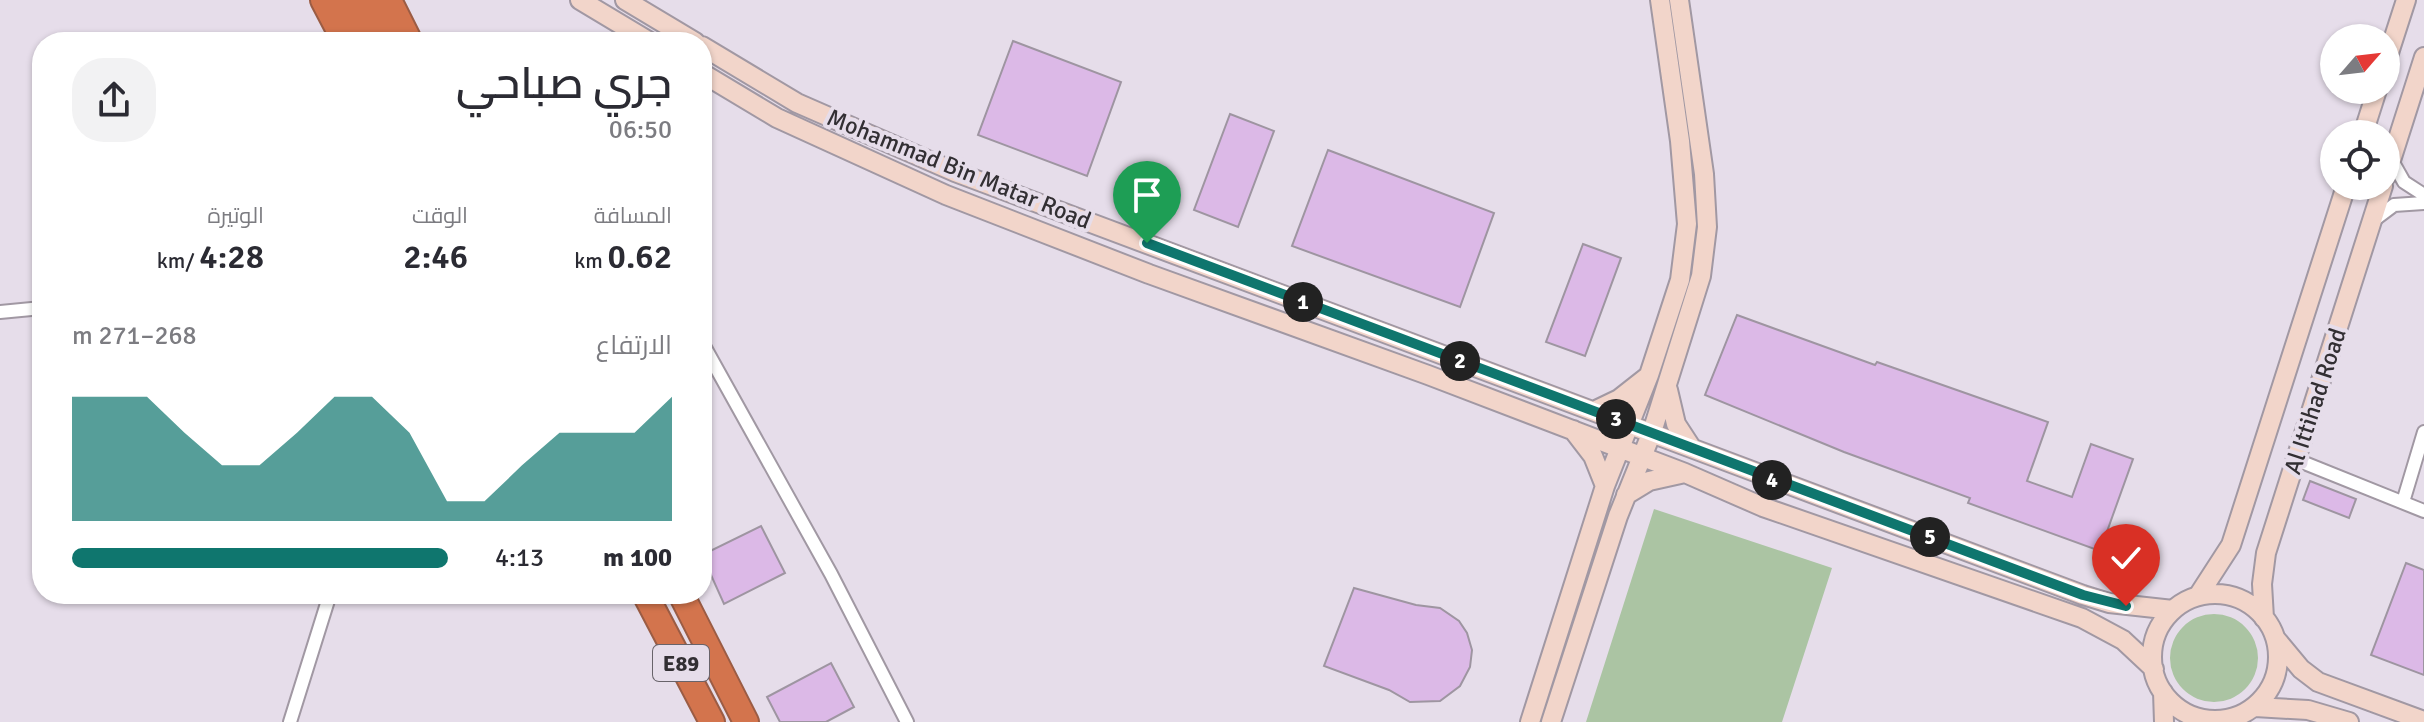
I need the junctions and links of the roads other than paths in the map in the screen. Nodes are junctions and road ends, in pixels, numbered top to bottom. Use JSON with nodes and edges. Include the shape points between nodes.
{"nodes":[{"id":1,"x":323,"y":0,"type":"edge"},
{"id":2,"x":344,"y":0,"type":"edge"},
{"id":3,"x":366,"y":0,"type":"edge"},
{"id":4,"x":389,"y":0,"type":"edge"},
{"id":5,"x":402,"y":0,"type":"edge"},
{"id":6,"x":580,"y":0,"type":"edge"},
{"id":7,"x":625,"y":0,"type":"edge"},
{"id":8,"x":1660,"y":0,"type":"edge"},
{"id":9,"x":1679,"y":0,"type":"edge"},
{"id":10,"x":2406,"y":0,"type":"edge"},
{"id":11,"x":2398,"y":24,"type":"edge"},
{"id":12,"x":340,"y":32,"type":"edge"},
{"id":13,"x":360,"y":32,"type":"edge"},
{"id":14,"x":383,"y":32,"type":"edge"},
{"id":15,"x":405,"y":32,"type":"edge"},
{"id":16,"x":413,"y":32,"type":"edge"},
{"id":17,"x":633,"y":32,"type":"edge"},
{"id":18,"x":678,"y":32,"type":"edge"},
{"id":19,"x":712,"y":52,"type":"edge"},
{"id":20,"x":2424,"y":57,"type":"edge"},
{"id":21,"x":712,"y":79,"type":"edge"},
{"id":22,"x":2400,"y":132,"type":"edge"},
{"id":23,"x":2400,"y":178,"type":"edge"},
{"id":24,"x":2424,"y":195,"type":"edge"},
{"id":25,"x":2342,"y":200,"type":"edge"},
{"id":26,"x":2378,"y":200,"type":"edge"},
{"id":27,"x":2424,"y":203,"type":"edge"},
{"id":28,"x":2371,"y":222,"type":"junction"},
{"id":29,"x":32,"y":309,"type":"edge"},
{"id":30,"x":0,"y":312,"type":"edge"},
{"id":31,"x":712,"y":360,"type":"edge"},
{"id":32,"x":1649,"y":375,"type":"junction"},
{"id":33,"x":1667,"y":383,"type":"junction"},
{"id":34,"x":1594,"y":411,"type":"junction"},
{"id":35,"x":1629,"y":424,"type":"junction"},
{"id":36,"x":1573,"y":430,"type":"junction"},
{"id":37,"x":1652,"y":432,"type":"junction"},
{"id":38,"x":2424,"y":432,"type":"edge"},
{"id":39,"x":1620,"y":449,"type":"junction"},
{"id":40,"x":1693,"y":449,"type":"junction"},
{"id":41,"x":1642,"y":456,"type":"junction"},
{"id":42,"x":2297,"y":460,"type":"junction"},
{"id":43,"x":1685,"y":473,"type":"junction"},
{"id":44,"x":1605,"y":486,"type":"junction"},
{"id":45,"x":1626,"y":495,"type":"junction"},
{"id":46,"x":2403,"y":502,"type":"junction"},
{"id":47,"x":2424,"y":511,"type":"edge"},
{"id":48,"x":2198,"y":596,"type":"junction"},
{"id":49,"x":327,"y":604,"type":"edge"},
{"id":50,"x":651,"y":604,"type":"edge"},
{"id":51,"x":686,"y":604,"type":"edge"},
{"id":52,"x":696,"y":604,"type":"edge"},
{"id":53,"x":2173,"y":610,"type":"junction"},
{"id":54,"x":2264,"y":618,"type":"junction"},
{"id":55,"x":2275,"y":638,"type":"junction"},
{"id":56,"x":709,"y":647,"type":"junction"},
{"id":57,"x":1554,"y":647,"type":"junction"},
{"id":58,"x":1570,"y":663,"type":"junction"},
{"id":59,"x":2154,"y":669,"type":"junction"},
{"id":60,"x":2163,"y":692,"type":"junction"},
{"id":61,"x":2255,"y":707,"type":"junction"},
{"id":62,"x":2231,"y":720,"type":"edge"},
{"id":63,"x":2424,"y":721,"type":"edge"},
{"id":64,"x":290,"y":722,"type":"edge"},
{"id":65,"x":712,"y":722,"type":"edge"},
{"id":66,"x":746,"y":722,"type":"edge"},
{"id":67,"x":907,"y":722,"type":"edge"},
{"id":68,"x":1530,"y":722,"type":"edge"},
{"id":69,"x":1551,"y":722,"type":"edge"},
{"id":70,"x":2164,"y":722,"type":"edge"},
{"id":71,"x":2349,"y":722,"type":"edge"}],
"edges":[{"from":1,"to":12,"type":"highway"},
{"from":2,"to":13,"type":"highway"},
{"from":3,"to":14,"type":"highway"},
{"from":4,"to":15,"type":"highway"},
{"from":5,"to":16,"type":"highway"},
{"from":6,"to":17,"type":"street"},
{"from":7,"to":18,"type":"street"},
{"from":8,"to":32,"type":"street","via":[[1687,224],[1680,280]]},
{"from":9,"to":33,"type":"street","via":[[1707,227],[1701,276]]},
{"from":10,"to":11,"type":"street"},
{"from":19,"to":34,"type":"street","name":"Mohammad Bin Matar Road","via":[[797,103],[955,172]]},
{"from":20,"to":22,"type":"street"},
{"from":21,"to":36,"type":"street","name":"Mohammad Bin Matar Road","via":[[777,118],[946,195]]},
{"from":23,"to":24,"type":"street"},
{"from":25,"to":48,"type":"street","name":"Al Ittihad Road","via":[[2231,545]]},
{"from":26,"to":28,"type":"street","name":"Al Ittihad Road"},
{"from":27,"to":28,"type":"street","via":[[2394,205]]},
{"from":28,"to":42,"type":"street","name":"Al Ittihad Road"},
{"from":29,"to":30,"type":"street"},
{"from":31,"to":67,"type":"street"},
{"from":32,"to":34,"type":"street"},
{"from":32,"to":35,"type":"street"},
{"from":33,"to":37,"type":"street"},
{"from":33,"to":40,"type":"street","via":[[1672,415]]},
{"from":34,"to":35,"type":"street","name":"Mohammad Bin Matar Road"},
{"from":35,"to":37,"type":"street","name":"Mohammad Bin Matar Road"},
{"from":35,"to":39,"type":"street"},
{"from":36,"to":39,"type":"street","name":"Mohammad Bin Matar Road"},
{"from":36,"to":44,"type":"street","via":[[1593,456]]},
{"from":37,"to":40,"type":"street","name":"Mohammad Bin Matar Road"},
{"from":37,"to":41,"type":"street"},
{"from":38,"to":46,"type":"street"},
{"from":39,"to":41,"type":"street","name":"Mohammad Bin Matar Road"},
{"from":39,"to":44,"type":"street"},
{"from":40,"to":53,"type":"street","name":"Mohammad Bin Matar Road","via":[[2083,595],[2118,605]]},
{"from":41,"to":43,"type":"street","name":"Mohammad Bin Matar Road"},
{"from":41,"to":45,"type":"street"},
{"from":42,"to":46,"type":"street"},
{"from":42,"to":54,"type":"street","name":"Al Ittihad Road","via":[[2266,553]]},
{"from":43,"to":45,"type":"street","via":[[1649,481]]},
{"from":43,"to":59,"type":"street","name":"Mohammad Bin Matar Road","via":[[1763,507],[2082,618],[2123,640]]},
{"from":44,"to":57,"type":"street"},
{"from":45,"to":58,"type":"street"},
{"from":46,"to":47,"type":"street"},
{"from":48,"to":53,"type":"street"},
{"from":48,"to":54,"type":"street","via":[[2241,600]]},
{"from":49,"to":64,"type":"street"},
{"from":50,"to":65,"type":"highway","number":"E89"},
{"from":51,"to":56,"type":"highway","number":"E89"},
{"from":52,"to":56,"type":"highway"},
{"from":53,"to":59,"type":"street","via":[[2154,643]]},
{"from":54,"to":55,"type":"street"},
{"from":55,"to":61,"type":"street","via":[[2273,683]]},
{"from":55,"to":63,"type":"street","via":[[2318,682]]},
{"from":56,"to":66,"type":"highway","number":"E89"},
{"from":57,"to":58,"type":"street","via":[[1566,646]]},
{"from":57,"to":68,"type":"street"},
{"from":58,"to":69,"type":"street"},
{"from":59,"to":60,"type":"street"},
{"from":60,"to":62,"type":"street","via":[[2194,716]]},
{"from":60,"to":70,"type":"street"},
{"from":61,"to":62,"type":"street"},
{"from":61,"to":71,"type":"street","via":[[2308,710]]}]}
